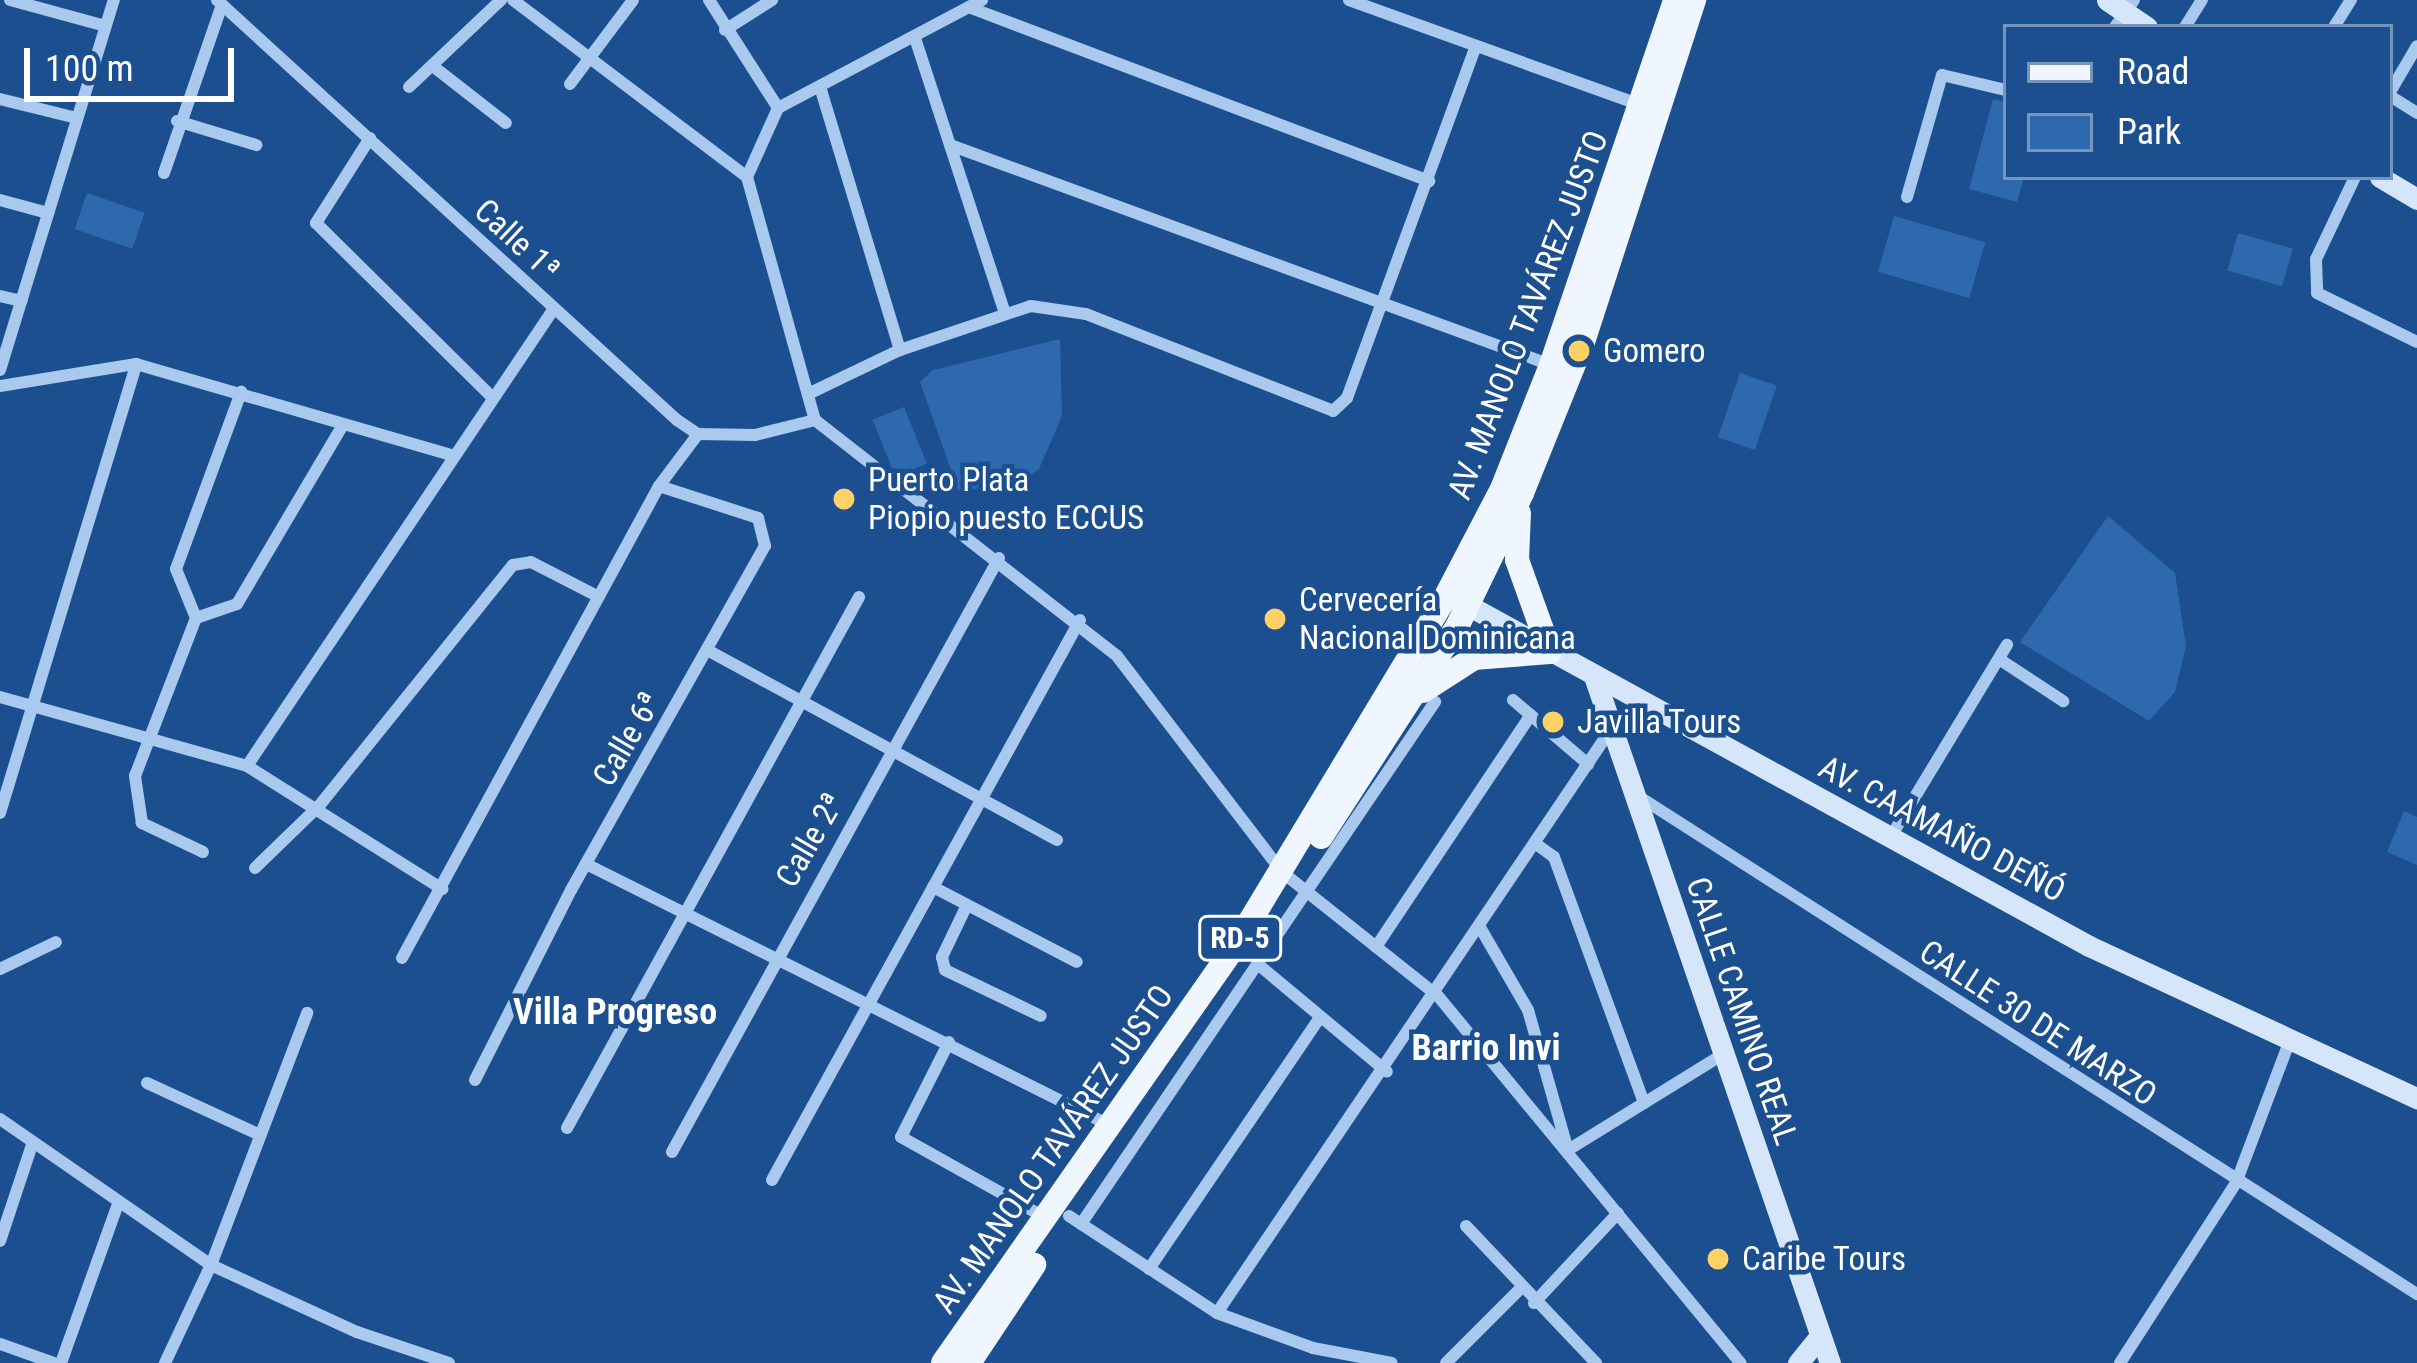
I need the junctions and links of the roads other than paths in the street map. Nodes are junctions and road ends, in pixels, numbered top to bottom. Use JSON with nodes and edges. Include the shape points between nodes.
{"nodes":[{"id":1,"x":10,"y":0,"type":"edge"},
{"id":2,"x":114,"y":0,"type":"edge"},
{"id":3,"x":501,"y":0,"type":"edge"},
{"id":4,"x":513,"y":0,"type":"edge"},
{"id":5,"x":634,"y":0,"type":"edge"},
{"id":6,"x":709,"y":0,"type":"edge"},
{"id":7,"x":772,"y":0,"type":"edge"},
{"id":8,"x":1349,"y":0,"type":"edge"},
{"id":9,"x":1675,"y":0,"type":"edge"},
{"id":10,"x":1694,"y":0,"type":"edge"},
{"id":11,"x":219,"y":3,"type":"edge"},
{"id":12,"x":976,"y":4,"type":"edge"},
{"id":13,"x":106,"y":26,"type":"junction"},
{"id":14,"x":725,"y":30,"type":"junction"},
{"id":15,"x":915,"y":38,"type":"junction"},
{"id":16,"x":2417,"y":46,"type":"edge"},
{"id":17,"x":1475,"y":48,"type":"junction"},
{"id":18,"x":592,"y":59,"type":"junction"},
{"id":19,"x":434,"y":67,"type":"junction"},
{"id":20,"x":571,"y":84,"type":"dead end"},
{"id":21,"x":409,"y":87,"type":"dead end"},
{"id":22,"x":2003,"y":89,"type":"edge"},
{"id":23,"x":2393,"y":89,"type":"edge"},
{"id":24,"x":821,"y":90,"type":"junction"},
{"id":25,"x":0,"y":99,"type":"edge"},
{"id":26,"x":1642,"y":105,"type":"junction"},
{"id":27,"x":778,"y":108,"type":"junction"},
{"id":28,"x":77,"y":118,"type":"junction"},
{"id":29,"x":177,"y":121,"type":"junction"},
{"id":30,"x":506,"y":123,"type":"dead end"},
{"id":31,"x":370,"y":138,"type":"junction"},
{"id":32,"x":950,"y":145,"type":"junction"},
{"id":33,"x":256,"y":146,"type":"dead end"},
{"id":34,"x":164,"y":172,"type":"dead end"},
{"id":35,"x":747,"y":177,"type":"junction"},
{"id":36,"x":2354,"y":180,"type":"edge"},
{"id":37,"x":2387,"y":180,"type":"edge"},
{"id":38,"x":1429,"y":181,"type":"junction"},
{"id":39,"x":2415,"y":192,"type":"edge"},
{"id":40,"x":1906,"y":196,"type":"dead end"},
{"id":41,"x":0,"y":200,"type":"edge"},
{"id":42,"x":48,"y":213,"type":"junction"},
{"id":43,"x":0,"y":296,"type":"edge"},
{"id":44,"x":1383,"y":298,"type":"junction"},
{"id":45,"x":21,"y":301,"type":"junction"},
{"id":46,"x":553,"y":310,"type":"junction"},
{"id":47,"x":1004,"y":311,"type":"junction"},
{"id":48,"x":2417,"y":342,"type":"edge"},
{"id":49,"x":900,"y":350,"type":"junction"},
{"id":50,"x":136,"y":364,"type":"junction"},
{"id":51,"x":1551,"y":365,"type":"junction"},
{"id":52,"x":0,"y":370,"type":"edge"},
{"id":53,"x":0,"y":386,"type":"edge"},
{"id":54,"x":241,"y":392,"type":"junction"},
{"id":55,"x":808,"y":394,"type":"junction"},
{"id":56,"x":491,"y":396,"type":"junction"},
{"id":57,"x":815,"y":420,"type":"junction"},
{"id":58,"x":343,"y":425,"type":"junction"},
{"id":59,"x":698,"y":434,"type":"junction"},
{"id":60,"x":452,"y":455,"type":"junction"},
{"id":61,"x":659,"y":486,"type":"junction"},
{"id":62,"x":1522,"y":493,"type":"junction"},
{"id":63,"x":1490,"y":511,"type":"junction"},
{"id":64,"x":999,"y":558,"type":"junction"},
{"id":65,"x":599,"y":597,"type":"junction"},
{"id":66,"x":860,"y":597,"type":"dead end"},
{"id":67,"x":1458,"y":600,"type":"junction"},
{"id":68,"x":196,"y":619,"type":"junction"},
{"id":69,"x":1080,"y":620,"type":"junction"},
{"id":70,"x":2007,"y":646,"type":"dead end"},
{"id":71,"x":710,"y":651,"type":"junction"},
{"id":72,"x":1550,"y":652,"type":"junction"},
{"id":73,"x":1999,"y":659,"type":"junction"},
{"id":74,"x":1408,"y":662,"type":"junction"},
{"id":75,"x":1595,"y":680,"type":"junction"},
{"id":76,"x":0,"y":697,"type":"edge"},
{"id":77,"x":1513,"y":700,"type":"dead end"},
{"id":78,"x":2062,"y":701,"type":"dead end"},
{"id":79,"x":1435,"y":702,"type":"dead end"},
{"id":80,"x":802,"y":704,"type":"junction"},
{"id":81,"x":33,"y":706,"type":"junction"},
{"id":82,"x":1408,"y":708,"type":"junction"},
{"id":83,"x":1531,"y":715,"type":"junction"},
{"id":84,"x":1611,"y":729,"type":"junction"},
{"id":85,"x":152,"y":734,"type":"junction"},
{"id":86,"x":894,"y":750,"type":"junction"},
{"id":87,"x":1588,"y":764,"type":"junction"},
{"id":88,"x":247,"y":766,"type":"junction"},
{"id":89,"x":1632,"y":792,"type":"junction"},
{"id":90,"x":985,"y":798,"type":"junction"},
{"id":91,"x":319,"y":806,"type":"junction"},
{"id":92,"x":0,"y":813,"type":"edge"},
{"id":93,"x":1890,"y":838,"type":"junction"},
{"id":94,"x":1057,"y":840,"type":"dead end"},
{"id":95,"x":1536,"y":844,"type":"junction"},
{"id":96,"x":203,"y":852,"type":"dead end"},
{"id":97,"x":586,"y":864,"type":"junction"},
{"id":98,"x":255,"y":868,"type":"dead end"},
{"id":99,"x":1293,"y":882,"type":"junction"},
{"id":100,"x":933,"y":887,"type":"junction"},
{"id":101,"x":442,"y":889,"type":"junction"},
{"id":102,"x":967,"y":905,"type":"junction"},
{"id":103,"x":683,"y":909,"type":"junction"},
{"id":104,"x":1481,"y":928,"type":"junction"},
{"id":105,"x":56,"y":942,"type":"dead end"},
{"id":106,"x":1376,"y":947,"type":"junction"},
{"id":107,"x":775,"y":953,"type":"junction"},
{"id":108,"x":402,"y":958,"type":"dead end"},
{"id":109,"x":1077,"y":962,"type":"dead end"},
{"id":110,"x":1260,"y":966,"type":"junction"},
{"id":111,"x":0,"y":969,"type":"edge"},
{"id":112,"x":1438,"y":995,"type":"junction"},
{"id":113,"x":868,"y":1000,"type":"junction"},
{"id":114,"x":307,"y":1013,"type":"dead end"},
{"id":115,"x":1041,"y":1016,"type":"dead end"},
{"id":116,"x":1320,"y":1017,"type":"junction"},
{"id":117,"x":2290,"y":1040,"type":"junction"},
{"id":118,"x":949,"y":1042,"type":"junction"},
{"id":119,"x":1722,"y":1055,"type":"junction"},
{"id":120,"x":1387,"y":1072,"type":"junction"},
{"id":121,"x":475,"y":1079,"type":"dead end"},
{"id":122,"x":147,"y":1083,"type":"dead end"},
{"id":123,"x":2417,"y":1098,"type":"edge"},
{"id":124,"x":1644,"y":1103,"type":"junction"},
{"id":125,"x":0,"y":1119,"type":"edge"},
{"id":126,"x":1112,"y":1126,"type":"junction"},
{"id":127,"x":567,"y":1129,"type":"dead end"},
{"id":128,"x":260,"y":1135,"type":"junction"},
{"id":129,"x":33,"y":1142,"type":"junction"},
{"id":130,"x":1568,"y":1150,"type":"junction"},
{"id":131,"x":672,"y":1152,"type":"dead end"},
{"id":132,"x":772,"y":1180,"type":"dead end"},
{"id":133,"x":2236,"y":1183,"type":"junction"},
{"id":134,"x":117,"y":1207,"type":"junction"},
{"id":135,"x":1618,"y":1214,"type":"junction"},
{"id":136,"x":1066,"y":1220,"type":"junction"},
{"id":137,"x":1466,"y":1226,"type":"dead end"},
{"id":138,"x":0,"y":1241,"type":"edge"},
{"id":139,"x":211,"y":1265,"type":"junction"},
{"id":140,"x":1149,"y":1269,"type":"junction"},
{"id":141,"x":1520,"y":1288,"type":"junction"},
{"id":142,"x":2417,"y":1294,"type":"edge"},
{"id":143,"x":1534,"y":1303,"type":"junction"},
{"id":144,"x":1217,"y":1313,"type":"junction"},
{"id":145,"x":1820,"y":1336,"type":"junction"},
{"id":146,"x":0,"y":1344,"type":"edge"},
{"id":147,"x":58,"y":1363,"type":"edge"},
{"id":148,"x":165,"y":1363,"type":"edge"},
{"id":149,"x":449,"y":1363,"type":"edge"},
{"id":150,"x":943,"y":1363,"type":"edge"},
{"id":151,"x":969,"y":1363,"type":"edge"},
{"id":152,"x":1392,"y":1363,"type":"edge"},
{"id":153,"x":1446,"y":1363,"type":"edge"},
{"id":154,"x":1596,"y":1363,"type":"edge"},
{"id":155,"x":1741,"y":1363,"type":"edge"},
{"id":156,"x":1798,"y":1363,"type":"edge"},
{"id":157,"x":1830,"y":1363,"type":"edge"},
{"id":158,"x":2120,"y":1363,"type":"edge"}],
"edges":[{"from":1,"to":13,"type":"street"},
{"from":2,"to":13,"type":"street"},
{"from":3,"to":19,"type":"street"},
{"from":4,"to":18,"type":"street"},
{"from":5,"to":18,"type":"street"},
{"from":6,"to":14,"type":"street"},
{"from":7,"to":14,"type":"street"},
{"from":8,"to":17,"type":"street"},
{"from":9,"to":26,"type":"main road","name":"AV. MANOLO TAVÁREZ JUSTO","number":"RD-5"},
{"from":10,"to":62,"type":"main road","name":"AV. MANOLO TAVÁREZ JUSTO","number":"RD-5","via":[[1583,341]]},
{"from":11,"to":29,"type":"street"},
{"from":11,"to":31,"type":"street","name":"Calle 1ª"},
{"from":12,"to":15,"type":"street"},
{"from":12,"to":38,"type":"street"},
{"from":13,"to":28,"type":"street"},
{"from":14,"to":27,"type":"street"},
{"from":15,"to":24,"type":"street"},
{"from":15,"to":32,"type":"street"},
{"from":16,"to":23,"type":"street"},
{"from":17,"to":26,"type":"street"},
{"from":17,"to":38,"type":"street"},
{"from":18,"to":20,"type":"street"},
{"from":18,"to":35,"type":"street"},
{"from":19,"to":21,"type":"street"},
{"from":19,"to":30,"type":"street"},
{"from":22,"to":40,"type":"street","via":[[1942,75]]},
{"from":24,"to":27,"type":"street"},
{"from":24,"to":49,"type":"street"},
{"from":25,"to":28,"type":"street"},
{"from":26,"to":51,"type":"main road","name":"AV. MANOLO TAVÁREZ JUSTO","number":"RD-5"},
{"from":27,"to":35,"type":"street"},
{"from":28,"to":42,"type":"street"},
{"from":29,"to":33,"type":"street"},
{"from":29,"to":34,"type":"street"},
{"from":31,"to":46,"type":"street","name":"Calle 1ª"},
{"from":31,"to":56,"type":"street","via":[[316,223]]},
{"from":32,"to":44,"type":"street"},
{"from":32,"to":47,"type":"street"},
{"from":35,"to":55,"type":"street"},
{"from":36,"to":48,"type":"street","via":[[2316,259],[2317,293]]},
{"from":37,"to":39,"type":"main road"},
{"from":38,"to":44,"type":"street"},
{"from":41,"to":42,"type":"street"},
{"from":42,"to":45,"type":"street"},
{"from":43,"to":45,"type":"street"},
{"from":44,"to":47,"type":"street","via":[[1347,398],[1333,411],[1086,314]]},
{"from":44,"to":51,"type":"street"},
{"from":45,"to":52,"type":"street"},
{"from":46,"to":56,"type":"street"},
{"from":46,"to":59,"type":"street","name":"Calle 1ª"},
{"from":47,"to":49,"type":"street"},
{"from":49,"to":55,"type":"street"},
{"from":50,"to":53,"type":"street"},
{"from":50,"to":54,"type":"street"},
{"from":50,"to":81,"type":"street"},
{"from":51,"to":63,"type":"main road","name":"AV. MANOLO TAVÁREZ JUSTO","number":"RD-5"},
{"from":54,"to":58,"type":"street"},
{"from":54,"to":68,"type":"street","via":[[176,569]]},
{"from":55,"to":57,"type":"street"},
{"from":56,"to":60,"type":"street"},
{"from":57,"to":59,"type":"street","via":[[754,435]]},
{"from":57,"to":64,"type":"street"},
{"from":58,"to":60,"type":"street"},
{"from":58,"to":68,"type":"street","via":[[237,604]]},
{"from":59,"to":61,"type":"street"},
{"from":60,"to":88,"type":"street"},
{"from":61,"to":65,"type":"street"},
{"from":61,"to":71,"type":"street","name":"Calle 6ª","via":[[758,518],[766,530]]},
{"from":62,"to":67,"type":"main road","name":"AV. MANOLO TAVÁREZ JUSTO","number":"RD-5"},
{"from":62,"to":72,"type":"main road","via":[[1517,560]]},
{"from":63,"to":67,"type":"main road","name":"AV. MANOLO TAVÁREZ JUSTO","number":"RD-5"},
{"from":63,"to":74,"type":"main road","via":[[1440,569]]},
{"from":64,"to":69,"type":"street"},
{"from":64,"to":86,"type":"street","name":"Calle 2ª"},
{"from":65,"to":91,"type":"street","via":[[531,562],[513,565]]},
{"from":65,"to":101,"type":"street"},
{"from":66,"to":80,"type":"street"},
{"from":67,"to":72,"type":"main road","name":"AV. CAAMAÑO DEÑÓ"},
{"from":67,"to":74,"type":"main road","name":"AV. MANOLO TAVÁREZ JUSTO","number":"RD-5"},
{"from":67,"to":82,"type":"main road","name":"AV. MANOLO TAVÁREZ JUSTO","number":"RD-5"},
{"from":68,"to":85,"type":"street"},
{"from":69,"to":90,"type":"street"},
{"from":69,"to":99,"type":"street","via":[[1136,677]]},
{"from":70,"to":73,"type":"street"},
{"from":71,"to":80,"type":"street"},
{"from":71,"to":97,"type":"street","name":"Calle 6ª"},
{"from":72,"to":75,"type":"main road","name":"AV. CAAMAÑO DEÑÓ"},
{"from":72,"to":82,"type":"main road","via":[[1474,658],[1444,672]]},
{"from":73,"to":78,"type":"street"},
{"from":73,"to":93,"type":"street"},
{"from":74,"to":99,"type":"main road","name":"AV. MANOLO TAVÁREZ JUSTO","number":"RD-5"},
{"from":75,"to":84,"type":"main road","name":"CALLE CAMINO REAL"},
{"from":75,"to":93,"type":"main road","name":"AV. CAAMAÑO DEÑÓ"},
{"from":76,"to":81,"type":"street"},
{"from":77,"to":83,"type":"street"},
{"from":79,"to":99,"type":"street"},
{"from":80,"to":86,"type":"street"},
{"from":80,"to":103,"type":"street"},
{"from":81,"to":85,"type":"street"},
{"from":81,"to":92,"type":"street"},
{"from":82,"to":99,"type":"main road","name":"AV. MANOLO TAVÁREZ JUSTO","number":"RD-5"},
{"from":83,"to":87,"type":"street"},
{"from":83,"to":106,"type":"street"},
{"from":84,"to":87,"type":"street"},
{"from":84,"to":89,"type":"main road","name":"CALLE CAMINO REAL"},
{"from":85,"to":88,"type":"street"},
{"from":85,"to":96,"type":"street","via":[[135,776],[134,811],[155,834]]},
{"from":86,"to":90,"type":"street"},
{"from":86,"to":107,"type":"street","name":"Calle 2ª"},
{"from":87,"to":95,"type":"street"},
{"from":88,"to":91,"type":"street"},
{"from":89,"to":119,"type":"main road","name":"CALLE CAMINO REAL"},
{"from":89,"to":133,"type":"street","name":"CALLE 30 DE MARZO"},
{"from":90,"to":94,"type":"street"},
{"from":90,"to":100,"type":"street"},
{"from":91,"to":98,"type":"street"},
{"from":91,"to":101,"type":"street"},
{"from":93,"to":117,"type":"main road","name":"AV. CAAMAÑO DEÑÓ","via":[[2089,946]]},
{"from":95,"to":104,"type":"street"},
{"from":95,"to":124,"type":"street","via":[[1554,857]]},
{"from":97,"to":103,"type":"street"},
{"from":97,"to":121,"type":"street","name":"Calle 6ª"},
{"from":99,"to":106,"type":"street"},
{"from":99,"to":110,"type":"street"},
{"from":99,"to":126,"type":"main road","name":"AV. MANOLO TAVÁREZ JUSTO","number":"RD-5"},
{"from":99,"to":136,"type":"main road","name":"AV. MANOLO TAVÁREZ JUSTO","number":"RD-5"},
{"from":100,"to":102,"type":"street"},
{"from":100,"to":113,"type":"street"},
{"from":101,"to":108,"type":"street"},
{"from":102,"to":109,"type":"street"},
{"from":102,"to":115,"type":"street","via":[[942,957],[945,970]]},
{"from":103,"to":107,"type":"street"},
{"from":103,"to":127,"type":"street"},
{"from":104,"to":112,"type":"street"},
{"from":104,"to":130,"type":"street","via":[[1528,1010]]},
{"from":105,"to":111,"type":"street"},
{"from":106,"to":112,"type":"street"},
{"from":107,"to":113,"type":"street"},
{"from":107,"to":131,"type":"street","name":"Calle 2ª"},
{"from":110,"to":116,"type":"street"},
{"from":110,"to":136,"type":"street"},
{"from":112,"to":120,"type":"street"},
{"from":112,"to":130,"type":"street"},
{"from":113,"to":118,"type":"street"},
{"from":113,"to":132,"type":"street"},
{"from":114,"to":128,"type":"street"},
{"from":116,"to":120,"type":"street"},
{"from":116,"to":140,"type":"street"},
{"from":117,"to":123,"type":"main road","name":"AV. CAAMAÑO DEÑÓ"},
{"from":117,"to":133,"type":"street"},
{"from":118,"to":126,"type":"street"},
{"from":118,"to":136,"type":"street","via":[[901,1137]]},
{"from":119,"to":124,"type":"street"},
{"from":119,"to":145,"type":"main road","name":"CALLE CAMINO REAL"},
{"from":120,"to":144,"type":"street"},
{"from":122,"to":128,"type":"street"},
{"from":124,"to":130,"type":"street"},
{"from":125,"to":129,"type":"street"},
{"from":126,"to":136,"type":"main road","name":"AV. MANOLO TAVÁREZ JUSTO","number":"RD-5"},
{"from":128,"to":139,"type":"street"},
{"from":129,"to":134,"type":"street"},
{"from":129,"to":138,"type":"street"},
{"from":130,"to":135,"type":"street"},
{"from":133,"to":142,"type":"street","name":"CALLE 30 DE MARZO"},
{"from":133,"to":158,"type":"street"},
{"from":134,"to":139,"type":"street"},
{"from":134,"to":147,"type":"street"},
{"from":135,"to":143,"type":"street"},
{"from":135,"to":155,"type":"street"},
{"from":136,"to":140,"type":"street"},
{"from":136,"to":150,"type":"main road","name":"AV. MANOLO TAVÁREZ JUSTO","number":"RD-5"},
{"from":136,"to":151,"type":"main road","name":"AV. MANOLO TAVÁREZ JUSTO","number":"RD-5"},
{"from":137,"to":141,"type":"street"},
{"from":139,"to":148,"type":"street"},
{"from":139,"to":149,"type":"street","via":[[357,1332]]},
{"from":140,"to":144,"type":"street"},
{"from":141,"to":143,"type":"street"},
{"from":141,"to":153,"type":"street"},
{"from":143,"to":154,"type":"street"},
{"from":144,"to":152,"type":"street","via":[[1313,1348]]},
{"from":145,"to":156,"type":"main road"},
{"from":145,"to":157,"type":"main road","name":"CALLE CAMINO REAL"},
{"from":146,"to":147,"type":"street"}]}
